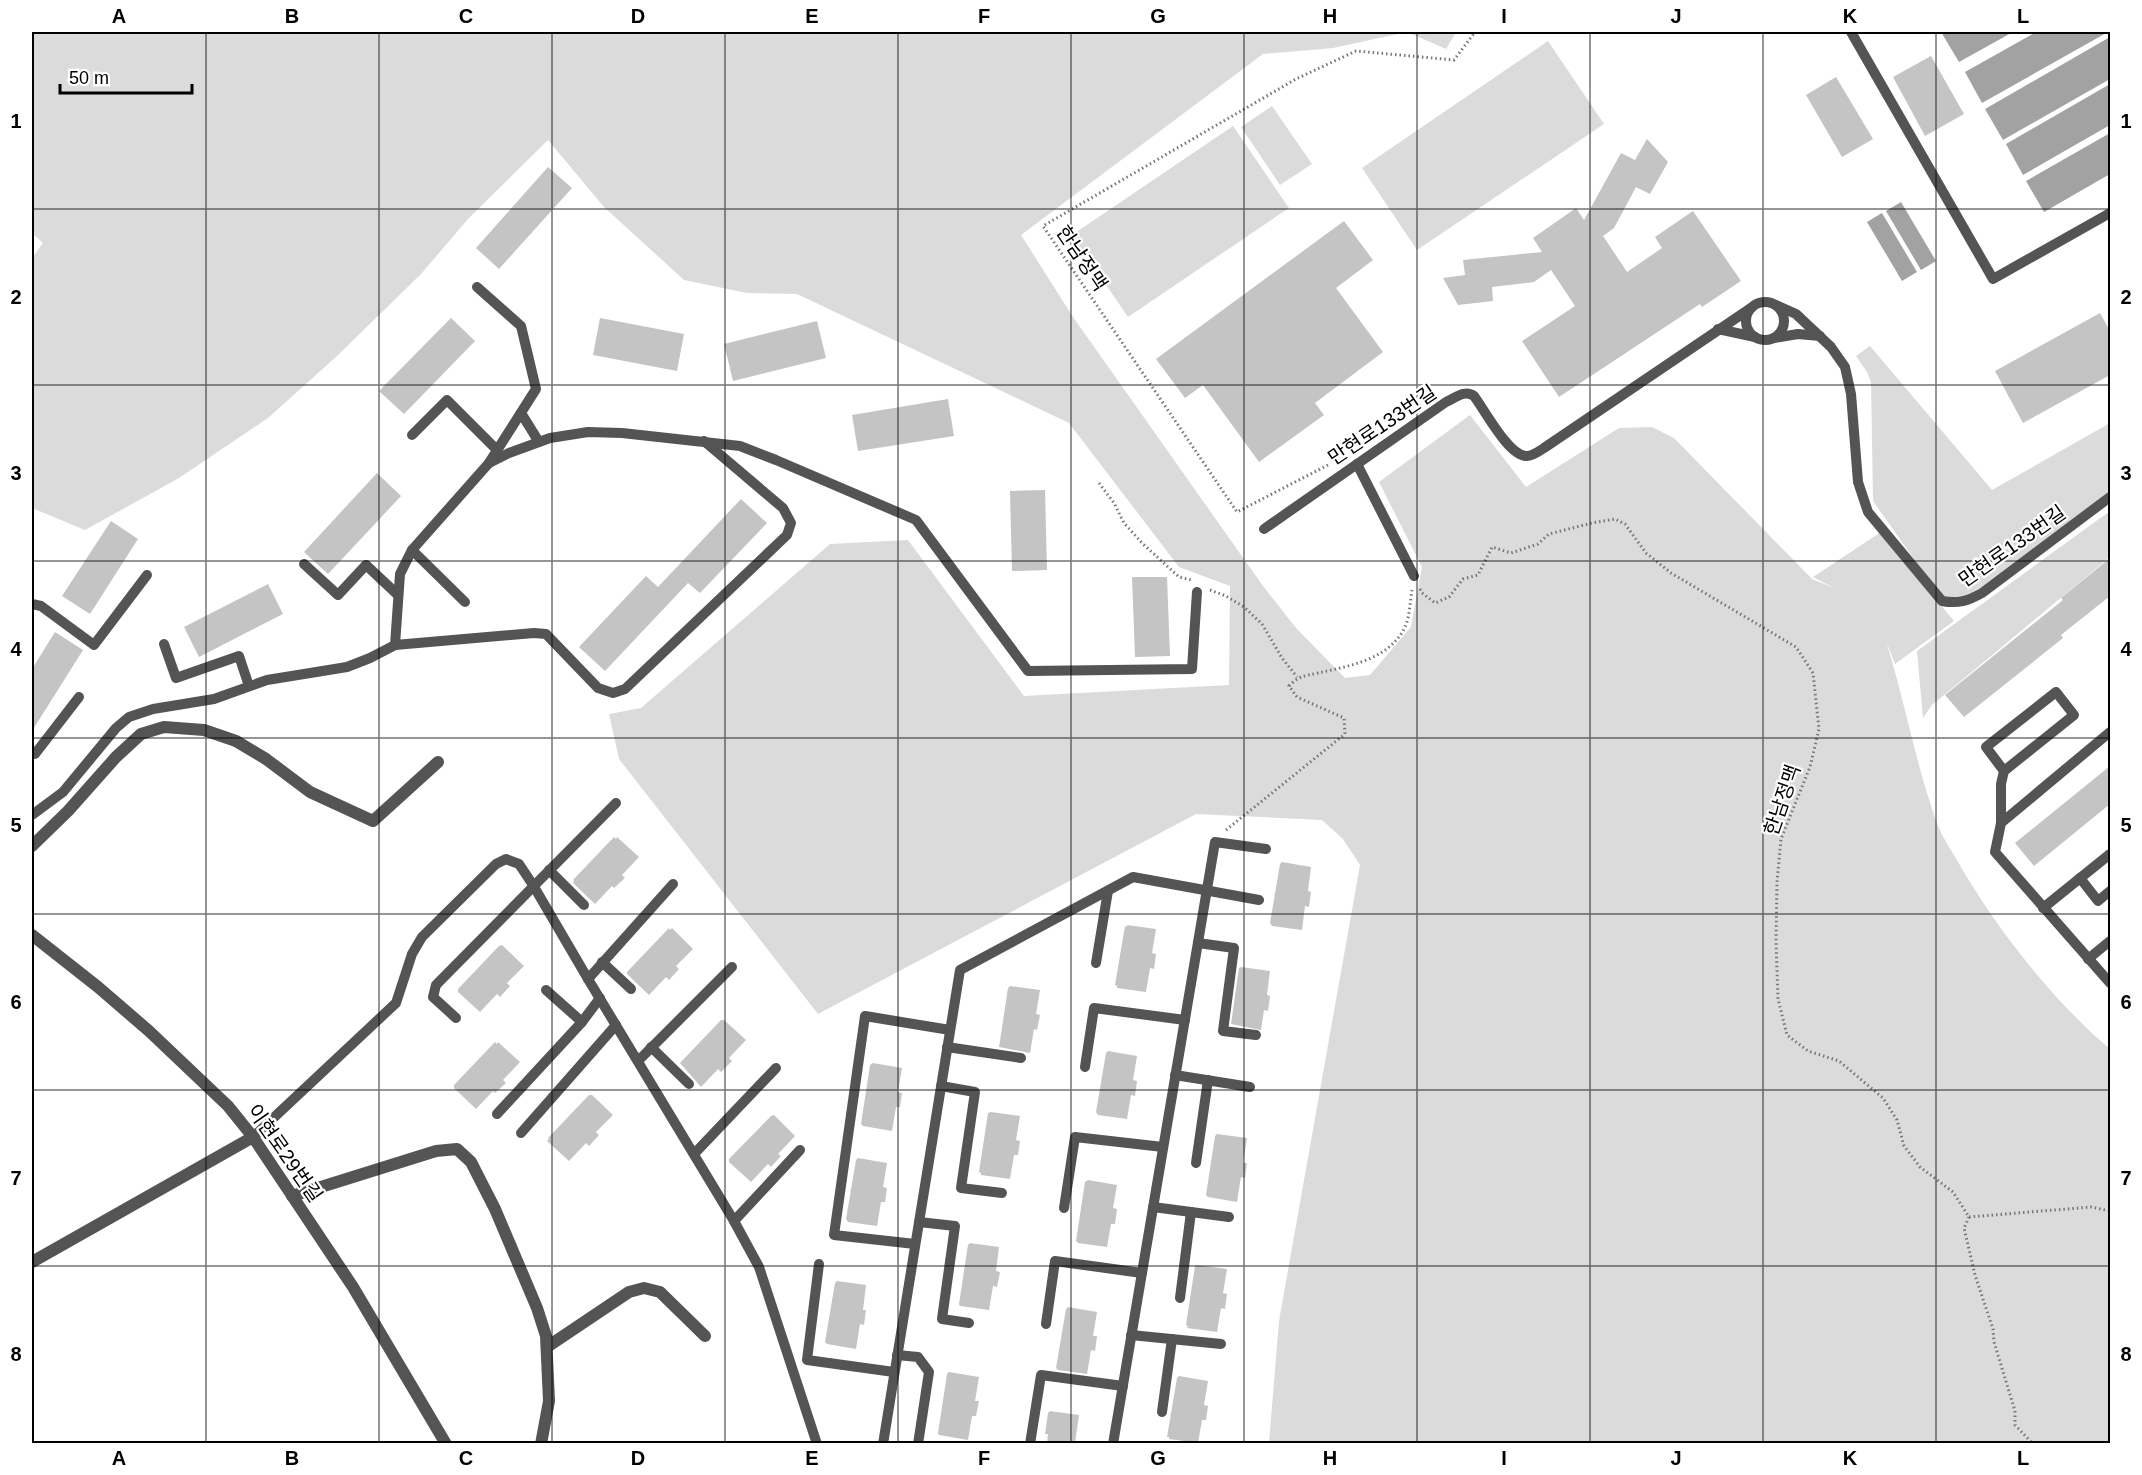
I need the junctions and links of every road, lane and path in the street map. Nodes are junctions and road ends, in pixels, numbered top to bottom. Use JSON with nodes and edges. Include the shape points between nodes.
{"nodes":[{"id":1,"x":1475,"y":32,"type":"edge"},
{"id":2,"x":1851,"y":32,"type":"edge"},
{"id":3,"x":2110,"y":213,"type":"edge"},
{"id":4,"x":477,"y":287,"type":"dead end"},
{"id":5,"x":1776,"y":305,"type":"junction"},
{"id":6,"x":1751,"y":308,"type":"junction"},
{"id":7,"x":1718,"y":329,"type":"junction"},
{"id":8,"x":1820,"y":336,"type":"junction"},
{"id":9,"x":1755,"y":337,"type":"junction"},
{"id":10,"x":1774,"y":338,"type":"junction"},
{"id":11,"x":521,"y":412,"type":"junction"},
{"id":12,"x":412,"y":435,"type":"dead end"},
{"id":13,"x":704,"y":441,"type":"junction"},
{"id":14,"x":539,"y":442,"type":"junction"},
{"id":15,"x":497,"y":450,"type":"junction"},
{"id":16,"x":489,"y":463,"type":"junction"},
{"id":17,"x":1357,"y":464,"type":"junction"},
{"id":18,"x":2110,"y":497,"type":"edge"},
{"id":19,"x":1264,"y":530,"type":"dead end"},
{"id":20,"x":412,"y":550,"type":"junction"},
{"id":21,"x":304,"y":564,"type":"dead end"},
{"id":22,"x":147,"y":575,"type":"dead end"},
{"id":23,"x":1414,"y":576,"type":"junction"},
{"id":24,"x":1197,"y":592,"type":"dead end"},
{"id":25,"x":398,"y":595,"type":"junction"},
{"id":26,"x":465,"y":602,"type":"dead end"},
{"id":27,"x":32,"y":604,"type":"edge"},
{"id":28,"x":164,"y":644,"type":"dead end"},
{"id":29,"x":395,"y":645,"type":"junction"},
{"id":30,"x":249,"y":686,"type":"junction"},
{"id":31,"x":79,"y":697,"type":"dead end"},
{"id":32,"x":2110,"y":732,"type":"edge"},
{"id":33,"x":32,"y":751,"type":"edge"},
{"id":34,"x":438,"y":762,"type":"dead end"},
{"id":35,"x":2004,"y":771,"type":"junction"},
{"id":36,"x":616,"y":802,"type":"dead end"},
{"id":37,"x":32,"y":813,"type":"edge"},
{"id":38,"x":2001,"y":823,"type":"junction"},
{"id":39,"x":1215,"y":842,"type":"junction"},
{"id":40,"x":32,"y":846,"type":"edge"},
{"id":41,"x":1266,"y":849,"type":"dead end"},
{"id":42,"x":2110,"y":854,"type":"edge"},
{"id":43,"x":549,"y":870,"type":"junction"},
{"id":44,"x":2080,"y":878,"type":"junction"},
{"id":45,"x":673,"y":884,"type":"dead end"},
{"id":46,"x":533,"y":885,"type":"junction"},
{"id":47,"x":1108,"y":891,"type":"junction"},
{"id":48,"x":1207,"y":891,"type":"junction"},
{"id":49,"x":2110,"y":891,"type":"edge"},
{"id":50,"x":1259,"y":900,"type":"dead end"},
{"id":51,"x":584,"y":904,"type":"dead end"},
{"id":52,"x":2043,"y":908,"type":"junction"},
{"id":53,"x":32,"y":935,"type":"edge"},
{"id":54,"x":2110,"y":941,"type":"edge"},
{"id":55,"x":1198,"y":943,"type":"junction"},
{"id":56,"x":2088,"y":959,"type":"junction"},
{"id":57,"x":602,"y":962,"type":"junction"},
{"id":58,"x":1096,"y":963,"type":"dead end"},
{"id":59,"x":732,"y":967,"type":"dead end"},
{"id":60,"x":588,"y":979,"type":"junction"},
{"id":61,"x":2110,"y":983,"type":"edge"},
{"id":62,"x":631,"y":989,"type":"dead end"},
{"id":63,"x":546,"y":990,"type":"dead end"},
{"id":64,"x":600,"y":998,"type":"junction"},
{"id":65,"x":456,"y":1018,"type":"dead end"},
{"id":66,"x":1185,"y":1020,"type":"junction"},
{"id":67,"x":582,"y":1022,"type":"junction"},
{"id":68,"x":616,"y":1025,"type":"junction"},
{"id":69,"x":950,"y":1030,"type":"junction"},
{"id":70,"x":1256,"y":1035,"type":"dead end"},
{"id":71,"x":651,"y":1047,"type":"junction"},
{"id":72,"x":947,"y":1047,"type":"junction"},
{"id":73,"x":1021,"y":1058,"type":"dead end"},
{"id":74,"x":638,"y":1061,"type":"junction"},
{"id":75,"x":1084,"y":1067,"type":"dead end"},
{"id":76,"x":776,"y":1068,"type":"dead end"},
{"id":77,"x":1175,"y":1075,"type":"junction"},
{"id":78,"x":1208,"y":1080,"type":"junction"},
{"id":79,"x":688,"y":1084,"type":"dead end"},
{"id":80,"x":941,"y":1086,"type":"junction"},
{"id":81,"x":1250,"y":1087,"type":"dead end"},
{"id":82,"x":497,"y":1114,"type":"dead end"},
{"id":83,"x":521,"y":1133,"type":"dead end"},
{"id":84,"x":253,"y":1137,"type":"junction"},
{"id":85,"x":1163,"y":1147,"type":"junction"},
{"id":86,"x":800,"y":1150,"type":"dead end"},
{"id":87,"x":694,"y":1154,"type":"junction"},
{"id":88,"x":1196,"y":1163,"type":"dead end"},
{"id":89,"x":1002,"y":1193,"type":"dead end"},
{"id":90,"x":292,"y":1196,"type":"junction"},
{"id":91,"x":1153,"y":1207,"type":"junction"},
{"id":92,"x":1064,"y":1208,"type":"dead end"},
{"id":93,"x":2110,"y":1211,"type":"edge"},
{"id":94,"x":1191,"y":1212,"type":"junction"},
{"id":95,"x":1969,"y":1217,"type":"junction"},
{"id":96,"x":1229,"y":1218,"type":"dead end"},
{"id":97,"x":734,"y":1221,"type":"junction"},
{"id":98,"x":919,"y":1222,"type":"junction"},
{"id":99,"x":915,"y":1244,"type":"junction"},
{"id":100,"x":32,"y":1262,"type":"edge"},
{"id":101,"x":819,"y":1264,"type":"dead end"},
{"id":102,"x":1142,"y":1273,"type":"junction"},
{"id":103,"x":1180,"y":1298,"type":"dead end"},
{"id":104,"x":969,"y":1323,"type":"dead end"},
{"id":105,"x":1046,"y":1324,"type":"dead end"},
{"id":106,"x":1131,"y":1335,"type":"junction"},
{"id":107,"x":705,"y":1336,"type":"dead end"},
{"id":108,"x":1172,"y":1339,"type":"junction"},
{"id":109,"x":1221,"y":1344,"type":"dead end"},
{"id":110,"x":547,"y":1347,"type":"junction"},
{"id":111,"x":897,"y":1355,"type":"junction"},
{"id":112,"x":894,"y":1372,"type":"junction"},
{"id":113,"x":1123,"y":1386,"type":"junction"},
{"id":114,"x":1162,"y":1412,"type":"dead end"},
{"id":115,"x":446,"y":1443,"type":"edge"},
{"id":116,"x":541,"y":1443,"type":"edge"},
{"id":117,"x":817,"y":1443,"type":"edge"},
{"id":118,"x":883,"y":1443,"type":"edge"},
{"id":119,"x":918,"y":1443,"type":"edge"},
{"id":120,"x":1030,"y":1443,"type":"edge"},
{"id":121,"x":1113,"y":1443,"type":"edge"},
{"id":122,"x":2033,"y":1443,"type":"edge"}],
"edges":[{"from":1,"to":17,"type":"path","name":"한남정맥","via":[[1454,60],[1356,51],[1296,79],[1043,226],[1237,512],[1347,456]]},
{"from":2,"to":3,"type":"lane","via":[[1993,279]]},
{"from":4,"to":11,"type":"lane","via":[[521,326],[536,389]]},
{"from":5,"to":6,"type":"lane","name":"만현로133번길","via":[[1763,302]]},
{"from":5,"to":8,"type":"lane","name":"만현로133번길","via":[[1796,314]]},
{"from":5,"to":10,"type":"lane","via":[[1784,322]]},
{"from":6,"to":7,"type":"lane","name":"만현로133번길"},
{"from":6,"to":9,"type":"lane","via":[[1746,320]]},
{"from":7,"to":9,"type":"lane"},
{"from":7,"to":17,"type":"lane","name":"만현로133번길","via":[[1531,455],[1515,452],[1474,396],[1464,393]]},
{"from":8,"to":10,"type":"lane"},
{"from":8,"to":18,"type":"lane","name":"만현로133번길","via":[[1839,357],[1849,378],[1857,482],[1868,512],[1942,601],[1968,601],[1982,593]]},
{"from":9,"to":10,"type":"lane"},
{"from":11,"to":14,"type":"lane"},
{"from":11,"to":15,"type":"lane"},
{"from":12,"to":15,"type":"lane","via":[[447,400]]},
{"from":13,"to":14,"type":"lane","via":[[588,432]]},
{"from":13,"to":24,"type":"lane","via":[[740,446],[776,459],[916,520],[1028,671],[1192,669]]},
{"from":13,"to":29,"type":"lane","via":[[783,508],[791,523],[787,535],[625,689],[613,693],[598,688],[546,634]]},
{"from":14,"to":16,"type":"lane"},
{"from":15,"to":16,"type":"lane"},
{"from":16,"to":20,"type":"lane"},
{"from":17,"to":19,"type":"lane","name":"만현로133번길"},
{"from":17,"to":23,"type":"lane"},
{"from":20,"to":25,"type":"lane","via":[[400,574]]},
{"from":20,"to":26,"type":"lane"},
{"from":21,"to":25,"type":"lane","via":[[338,595],[366,565]]},
{"from":22,"to":27,"type":"lane","via":[[94,645],[41,606]]},
{"from":23,"to":39,"type":"path","via":[[1406,625],[1396,641],[1378,656],[1297,677],[1289,686],[1297,698],[1344,718],[1345,734]]},
{"from":23,"to":95,"type":"path","name":"한남정맥","via":[[1422,593],[1435,603],[1449,597],[1463,579],[1478,575],[1492,547],[1511,553],[1538,544],[1549,534],[1615,519],[1625,524],[1646,553],[1671,573],[1796,647],[1813,673],[1819,729],[1810,767],[1781,839],[1776,953],[1778,999],[1787,1035],[1808,1051],[1839,1061],[1883,1098],[1897,1120],[1904,1146],[1920,1167],[1953,1192]]},
{"from":25,"to":29,"type":"lane"},
{"from":28,"to":30,"type":"lane","via":[[176,678],[239,656]]},
{"from":29,"to":30,"type":"lane","via":[[347,667]]},
{"from":30,"to":37,"type":"lane","via":[[214,699],[129,717],[63,792]]},
{"from":31,"to":33,"type":"lane","via":[[35,754]]},
{"from":32,"to":38,"type":"lane"},
{"from":34,"to":40,"type":"street","via":[[373,821],[309,792],[237,741],[204,730],[164,728],[141,734]]},
{"from":35,"to":35,"type":"lane","via":[[1986,747],[2056,692],[2074,715]]},
{"from":35,"to":38,"type":"lane"},
{"from":36,"to":43,"type":"lane"},
{"from":38,"to":52,"type":"lane","via":[[1995,852]]},
{"from":39,"to":41,"type":"lane"},
{"from":39,"to":48,"type":"lane"},
{"from":42,"to":44,"type":"lane"},
{"from":43,"to":46,"type":"lane"},
{"from":43,"to":51,"type":"lane"},
{"from":44,"to":49,"type":"lane","via":[[2098,901]]},
{"from":44,"to":52,"type":"lane"},
{"from":45,"to":57,"type":"lane"},
{"from":46,"to":60,"type":"lane"},
{"from":46,"to":65,"type":"lane","via":[[436,985],[433,997]]},
{"from":46,"to":84,"type":"lane","via":[[519,864],[506,860],[496,864],[422,937],[412,954],[396,1003]]},
{"from":47,"to":48,"type":"lane","via":[[1132,877]]},
{"from":47,"to":58,"type":"lane"},
{"from":47,"to":69,"type":"lane","via":[[960,970]]},
{"from":48,"to":50,"type":"lane"},
{"from":48,"to":55,"type":"lane"},
{"from":52,"to":56,"type":"lane"},
{"from":53,"to":84,"type":"street","name":"이현로29번길","via":[[158,1038],[228,1106]]},
{"from":54,"to":56,"type":"lane"},
{"from":55,"to":66,"type":"lane"},
{"from":55,"to":70,"type":"lane","via":[[1234,948],[1223,1031]]},
{"from":56,"to":61,"type":"lane"},
{"from":57,"to":60,"type":"lane"},
{"from":57,"to":62,"type":"lane"},
{"from":59,"to":71,"type":"lane"},
{"from":60,"to":64,"type":"lane"},
{"from":63,"to":67,"type":"lane"},
{"from":64,"to":67,"type":"lane"},
{"from":64,"to":68,"type":"lane"},
{"from":66,"to":75,"type":"lane","via":[[1094,1008]]},
{"from":66,"to":77,"type":"lane"},
{"from":67,"to":82,"type":"lane"},
{"from":68,"to":74,"type":"lane"},
{"from":68,"to":83,"type":"lane"},
{"from":69,"to":72,"type":"lane"},
{"from":69,"to":99,"type":"lane","via":[[865,1016],[834,1235]]},
{"from":71,"to":74,"type":"lane"},
{"from":71,"to":79,"type":"lane"},
{"from":72,"to":73,"type":"lane"},
{"from":72,"to":80,"type":"lane"},
{"from":74,"to":87,"type":"lane"},
{"from":76,"to":87,"type":"lane"},
{"from":77,"to":78,"type":"lane"},
{"from":77,"to":85,"type":"lane"},
{"from":78,"to":81,"type":"lane"},
{"from":78,"to":88,"type":"lane"},
{"from":80,"to":89,"type":"lane","via":[[975,1092],[961,1188]]},
{"from":80,"to":98,"type":"lane"},
{"from":84,"to":90,"type":"street","name":"이현로29번길"},
{"from":84,"to":100,"type":"street"},
{"from":85,"to":91,"type":"lane"},
{"from":85,"to":92,"type":"lane","via":[[1075,1137]]},
{"from":86,"to":97,"type":"lane"},
{"from":87,"to":97,"type":"lane"},
{"from":90,"to":110,"type":"street","via":[[436,1151],[458,1149],[471,1162],[495,1209],[537,1308]]},
{"from":90,"to":115,"type":"street","name":"이현로29번길","via":[[353,1287]]},
{"from":91,"to":94,"type":"lane"},
{"from":91,"to":102,"type":"lane"},
{"from":93,"to":95,"type":"path","via":[[2091,1207]]},
{"from":94,"to":96,"type":"lane"},
{"from":94,"to":103,"type":"lane"},
{"from":95,"to":122,"type":"path","via":[[1964,1228],[2015,1411],[2015,1425]]},
{"from":97,"to":117,"type":"lane","via":[[759,1267]]},
{"from":98,"to":99,"type":"lane"},
{"from":98,"to":104,"type":"lane","via":[[955,1226],[942,1318]]},
{"from":99,"to":111,"type":"lane"},
{"from":101,"to":112,"type":"lane","via":[[807,1360]]},
{"from":102,"to":105,"type":"lane","via":[[1055,1261]]},
{"from":102,"to":106,"type":"lane"},
{"from":106,"to":108,"type":"lane"},
{"from":106,"to":113,"type":"lane"},
{"from":107,"to":110,"type":"street","via":[[660,1292],[644,1288],[629,1292]]},
{"from":108,"to":109,"type":"lane"},
{"from":108,"to":114,"type":"lane"},
{"from":110,"to":116,"type":"street","via":[[549,1401]]},
{"from":111,"to":112,"type":"lane"},
{"from":111,"to":119,"type":"lane","via":[[918,1357],[929,1372]]},
{"from":112,"to":118,"type":"lane"},
{"from":113,"to":120,"type":"lane","via":[[1041,1375]]},
{"from":113,"to":121,"type":"lane"}]}
